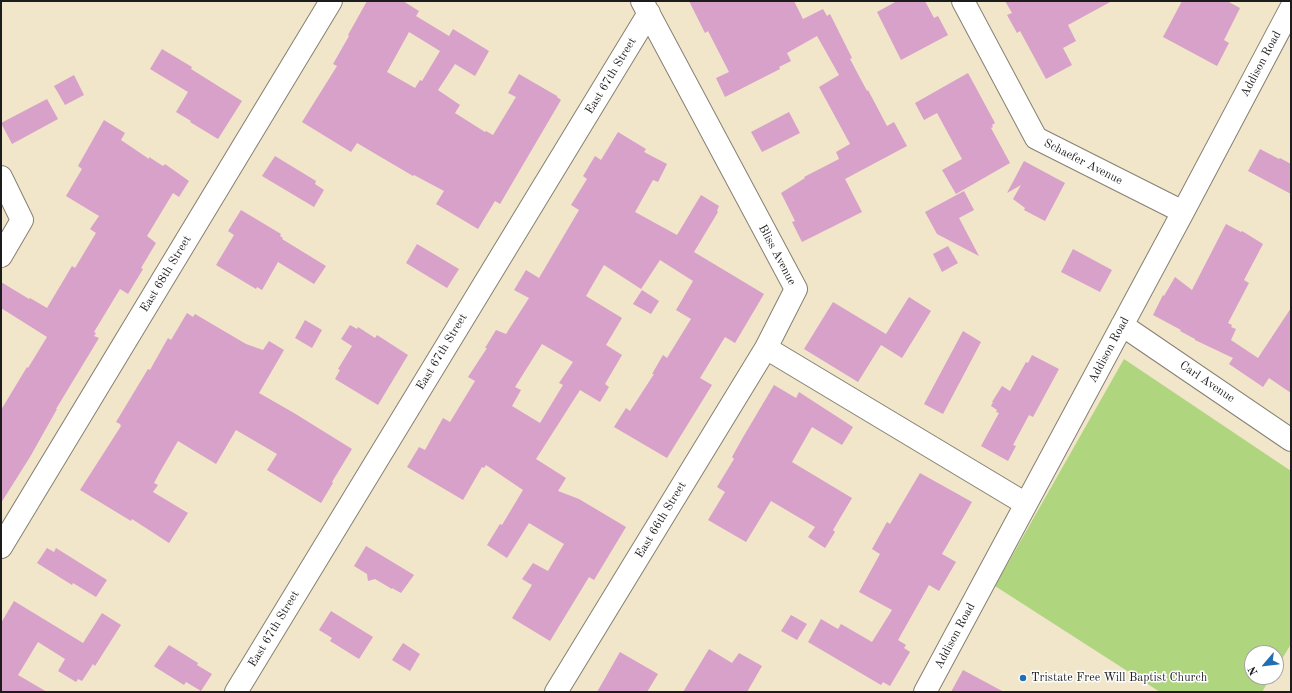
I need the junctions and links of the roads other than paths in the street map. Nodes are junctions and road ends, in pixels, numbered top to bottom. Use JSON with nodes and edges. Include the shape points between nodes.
{"nodes":[{"id":1,"x":331,"y":1,"type":"edge"},
{"id":2,"x":963,"y":1,"type":"edge"},
{"id":3,"x":646,"y":7,"type":"edge"},
{"id":4,"x":1291,"y":8,"type":"edge"},
{"id":5,"x":1,"y":177,"type":"edge"},
{"id":6,"x":1183,"y":212,"type":"junction"},
{"id":7,"x":1,"y":256,"type":"edge"},
{"id":8,"x":1122,"y":325,"type":"junction"},
{"id":9,"x":766,"y":348,"type":"junction"},
{"id":10,"x":1291,"y":440,"type":"edge"},
{"id":11,"x":1026,"y":504,"type":"junction"},
{"id":12,"x":1,"y":547,"type":"edge"},
{"id":13,"x":236,"y":692,"type":"edge"},
{"id":14,"x":556,"y":692,"type":"edge"},
{"id":15,"x":925,"y":692,"type":"edge"}],
"edges":[{"from":1,"to":12,"type":"street","name":"East 68th Street"},
{"from":2,"to":6,"type":"street","name":"Schaefer Avenue","via":[[1036,138]]},
{"from":3,"to":9,"type":"street","name":"Bliss Avenue","via":[[796,289]]},
{"from":3,"to":13,"type":"street","name":"East 67th Street"},
{"from":4,"to":6,"type":"street","name":"Addison Road"},
{"from":5,"to":7,"type":"street","via":[[22,220]]},
{"from":6,"to":8,"type":"street","name":"Addison Road"},
{"from":8,"to":10,"type":"street","name":"Carl Avenue"},
{"from":8,"to":11,"type":"street","name":"Addison Road"},
{"from":9,"to":11,"type":"street"},
{"from":9,"to":14,"type":"street","name":"East 66th Street"},
{"from":11,"to":15,"type":"street","name":"Addison Road"}]}
